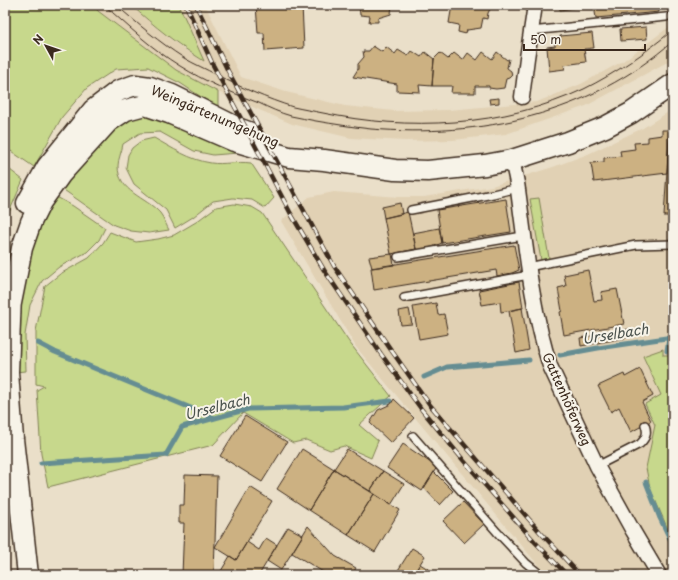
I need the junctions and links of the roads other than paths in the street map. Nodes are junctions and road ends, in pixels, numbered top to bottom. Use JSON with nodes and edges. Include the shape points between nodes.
{"nodes":[{"id":1,"x":535,"y":5,"type":"edge"},
{"id":2,"x":666,"y":17,"type":"dead end"},
{"id":3,"x":531,"y":31,"type":"junction"},
{"id":4,"x":673,"y":84,"type":"edge"},
{"id":5,"x":522,"y":97,"type":"dead end"},
{"id":6,"x":512,"y":160,"type":"junction"},
{"id":7,"x":518,"y":188,"type":"junction"},
{"id":8,"x":411,"y":210,"type":"dead end"},
{"id":9,"x":523,"y":236,"type":"junction"},
{"id":10,"x":673,"y":244,"type":"edge"},
{"id":11,"x":398,"y":257,"type":"dead end"},
{"id":12,"x":528,"y":271,"type":"junction"},
{"id":13,"x":404,"y":298,"type":"dead end"},
{"id":14,"x":645,"y":425,"type":"dead end"},
{"id":15,"x":413,"y":436,"type":"dead end"},
{"id":16,"x":9,"y":438,"type":"edge"},
{"id":17,"x":597,"y":466,"type":"junction"},
{"id":18,"x":28,"y":575,"type":"edge"},
{"id":19,"x":541,"y":575,"type":"edge"},
{"id":20,"x":659,"y":575,"type":"edge"}],
"edges":[{"from":1,"to":3,"type":"street"},
{"from":2,"to":3,"type":"lane"},
{"from":3,"to":5,"type":"street"},
{"from":4,"to":6,"type":"main road","name":"Weingärtenumgehung","via":[[631,113],[605,126],[568,142]]},
{"from":6,"to":7,"type":"street","name":"Gattenhöferweg"},
{"from":6,"to":16,"type":"main road","name":"Weingärtenumgehung","via":[[428,171],[395,170],[324,160],[240,129],[172,95],[150,87],[135,85],[118,91],[93,110],[47,167],[19,221],[12,248],[8,372]]},
{"from":7,"to":8,"type":"lane"},
{"from":7,"to":9,"type":"street","name":"Gattenhöferweg"},
{"from":9,"to":11,"type":"lane"},
{"from":9,"to":12,"type":"street","name":"Gattenhöferweg"},
{"from":10,"to":12,"type":"lane","via":[[636,245]]},
{"from":12,"to":13,"type":"lane"},
{"from":12,"to":17,"type":"street","name":"Gattenhöferweg","via":[[544,349],[550,366]]},
{"from":14,"to":17,"type":"lane","via":[[645,438],[640,444]]},
{"from":15,"to":19,"type":"lane","via":[[497,532]]},
{"from":16,"to":18,"type":"main road","name":"Weingärtenumgehung"},
{"from":17,"to":20,"type":"street","name":"Gattenhöferweg"}]}
